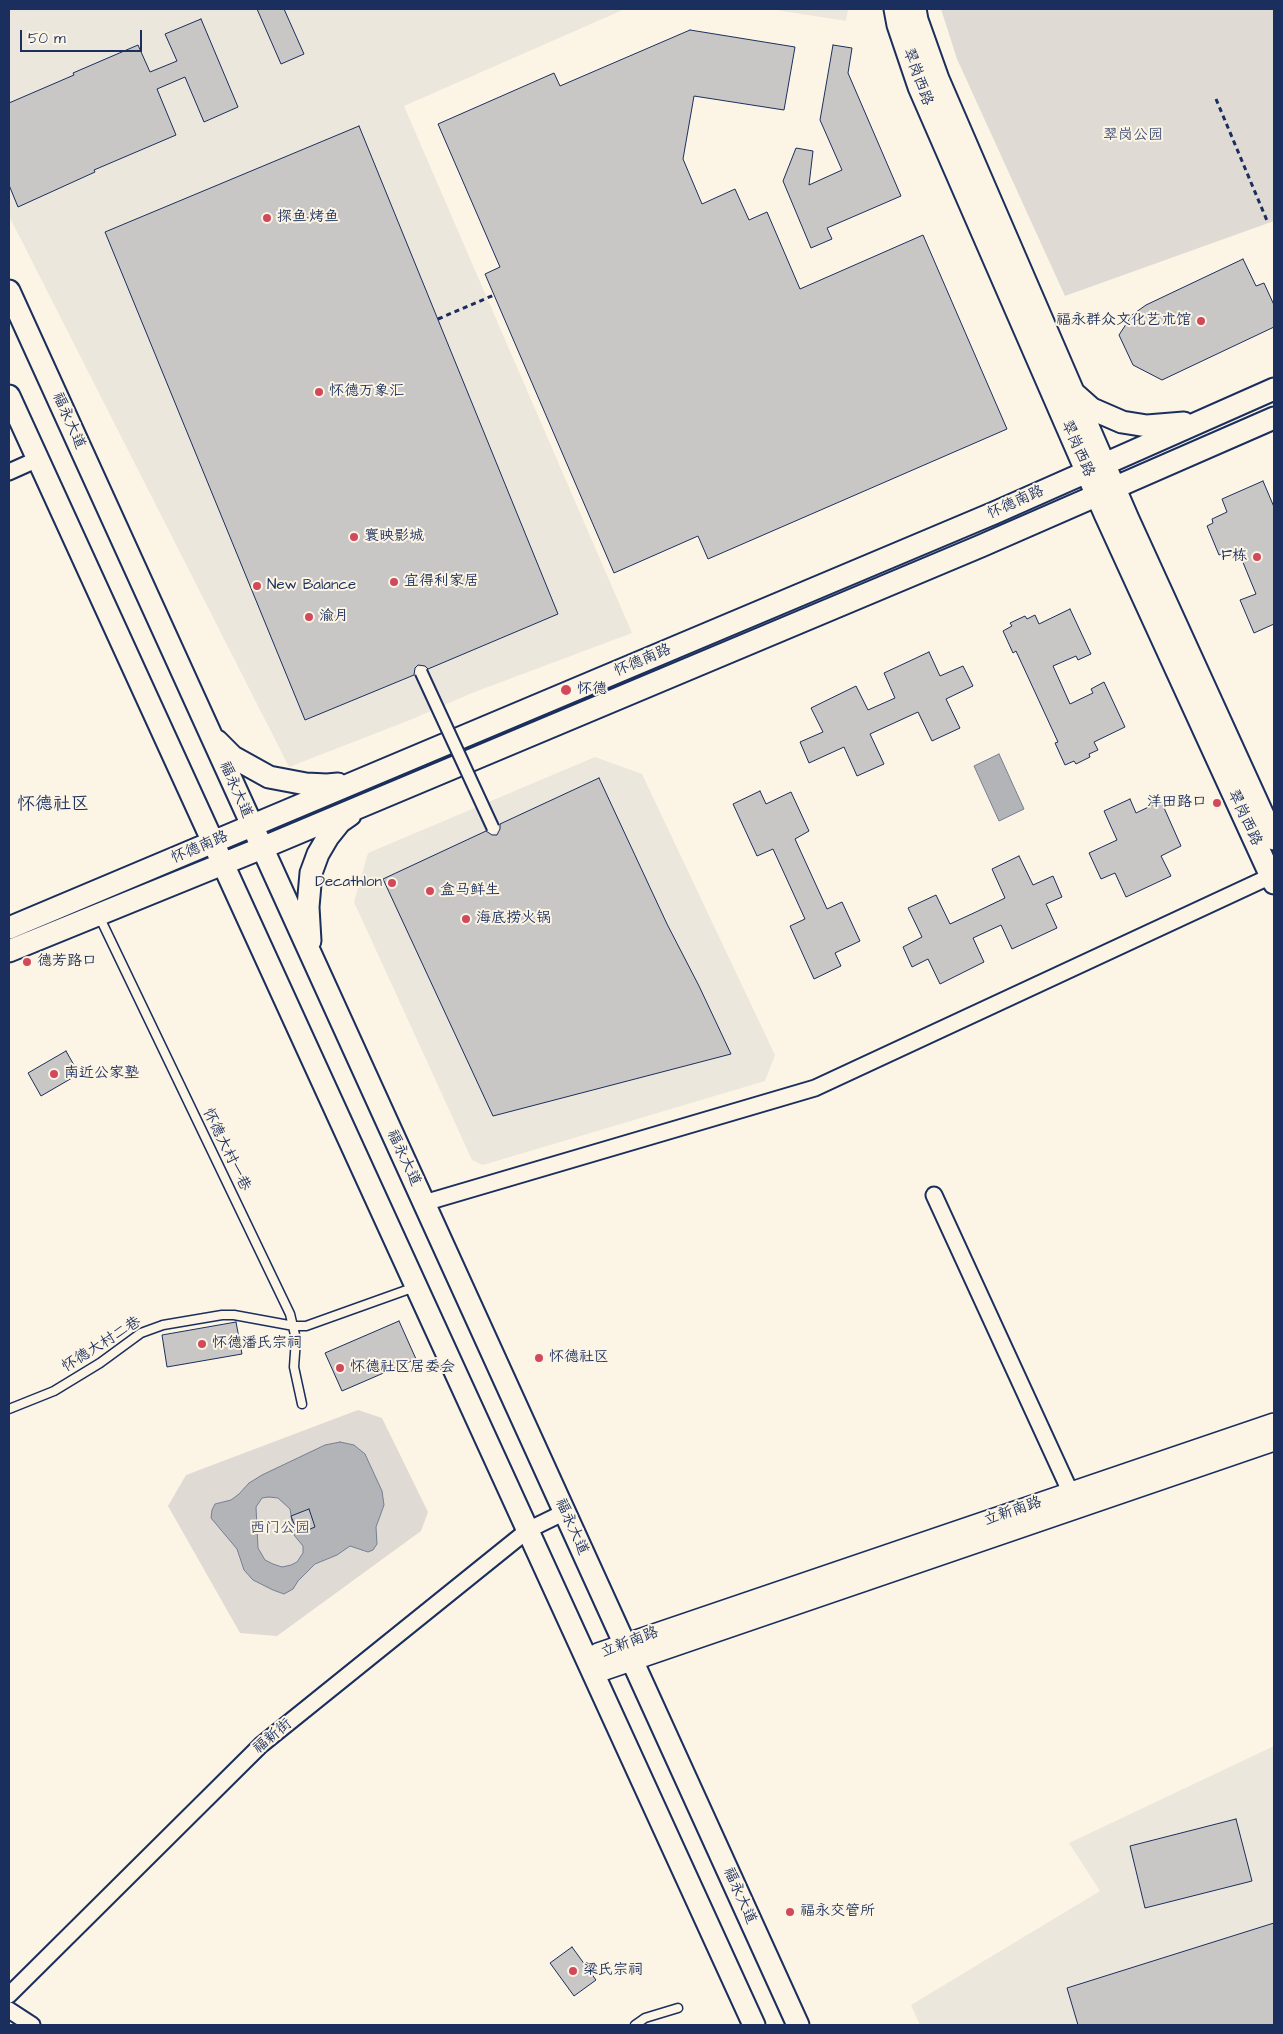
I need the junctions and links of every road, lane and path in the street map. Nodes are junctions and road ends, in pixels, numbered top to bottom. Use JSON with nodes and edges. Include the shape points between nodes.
{"nodes":[{"id":1,"x":895,"y":9,"type":"edge"},
{"id":2,"x":915,"y":9,"type":"edge"},
{"id":3,"x":1216,"y":99,"type":"dead end"},
{"id":4,"x":1268,"y":223,"type":"dead end"},
{"id":5,"x":9,"y":291,"type":"edge"},
{"id":6,"x":494,"y":295,"type":"dead end"},
{"id":7,"x":438,"y":319,"type":"dead end"},
{"id":8,"x":1274,"y":389,"type":"edge"},
{"id":9,"x":1072,"y":391,"type":"junction"},
{"id":10,"x":9,"y":396,"type":"edge"},
{"id":11,"x":1274,"y":418,"type":"edge"},
{"id":12,"x":1207,"y":420,"type":"junction"},
{"id":13,"x":38,"y":459,"type":"junction"},
{"id":14,"x":1096,"y":468,"type":"junction"},
{"id":15,"x":9,"y":472,"type":"edge"},
{"id":16,"x":1106,"y":492,"type":"junction"},
{"id":17,"x":420,"y":672,"type":"dead end"},
{"id":18,"x":207,"y":727,"type":"junction"},
{"id":19,"x":358,"y":781,"type":"junction"},
{"id":20,"x":366,"y":804,"type":"junction"},
{"id":21,"x":252,"y":826,"type":"junction"},
{"id":22,"x":493,"y":828,"type":"dead end"},
{"id":23,"x":1274,"y":839,"type":"edge"},
{"id":24,"x":212,"y":842,"type":"junction"},
{"id":25,"x":262,"y":848,"type":"junction"},
{"id":26,"x":222,"y":864,"type":"junction"},
{"id":27,"x":1273,"y":880,"type":"edge"},
{"id":28,"x":98,"y":914,"type":"junction"},
{"id":29,"x":9,"y":928,"type":"edge"},
{"id":30,"x":9,"y":951,"type":"edge"},
{"id":31,"x":314,"y":964,"type":"junction"},
{"id":32,"x":934,"y":1195,"type":"dead end"},
{"id":33,"x":424,"y":1203,"type":"junction"},
{"id":34,"x":416,"y":1287,"type":"junction"},
{"id":35,"x":294,"y":1326,"type":"junction"},
{"id":36,"x":302,"y":1404,"type":"dead end"},
{"id":37,"x":9,"y":1409,"type":"edge"},
{"id":38,"x":1274,"y":1423,"type":"edge"},
{"id":39,"x":1274,"y":1442,"type":"edge"},
{"id":40,"x":1074,"y":1500,"type":"junction"},
{"id":41,"x":565,"y":1512,"type":"junction"},
{"id":42,"x":528,"y":1530,"type":"junction"},
{"id":43,"x":629,"y":1652,"type":"junction"},
{"id":44,"x":590,"y":1664,"type":"junction"},
{"id":45,"x":9,"y":1995,"type":"edge"},
{"id":46,"x":678,"y":2008,"type":"dead end"},
{"id":47,"x":9,"y":2010,"type":"edge"},
{"id":48,"x":32,"y":2025,"type":"edge"},
{"id":49,"x":635,"y":2025,"type":"edge"},
{"id":50,"x":754,"y":2025,"type":"edge"},
{"id":51,"x":798,"y":2025,"type":"edge"}],
"edges":[{"from":1,"to":14,"type":"main road","name":"翠岗西路","via":[[919,87]]},
{"from":2,"to":9,"type":"main road","name":"翠岗西路","via":[[938,79]]},
{"from":3,"to":4,"type":"path"},
{"from":5,"to":18,"type":"main road","name":"福永大道"},
{"from":6,"to":7,"type":"path"},
{"from":8,"to":12,"type":"main road","name":"怀德南路"},
{"from":9,"to":12,"type":"main road","via":[[1092,409],[1122,422],[1147,426]]},
{"from":9,"to":14,"type":"main road","name":"翠岗西路"},
{"from":10,"to":13,"type":"main road"},
{"from":11,"to":16,"type":"main road","name":"怀德南路"},
{"from":12,"to":14,"type":"main road","name":"怀德南路"},
{"from":13,"to":15,"type":"street"},
{"from":13,"to":24,"type":"main road"},
{"from":14,"to":16,"type":"main road","name":"翠岗西路"},
{"from":14,"to":19,"type":"main road","name":"怀德南路"},
{"from":16,"to":20,"type":"main road","name":"怀德南路"},
{"from":16,"to":23,"type":"main road","name":"翠岗西路"},
{"from":16,"to":27,"type":"main road","name":"翠岗西路"},
{"from":17,"to":22,"type":"street","bridge":true},
{"from":18,"to":19,"type":"main road","via":[[233,757],[269,776],[320,785]]},
{"from":18,"to":21,"type":"main road","name":"福永大道"},
{"from":19,"to":21,"type":"main road","name":"怀德南路"},
{"from":20,"to":25,"type":"main road","name":"怀德南路"},
{"from":20,"to":31,"type":"main road","via":[[340,822],[318,854],[308,890],[308,924]]},
{"from":21,"to":24,"type":"main road","name":"怀德南路"},
{"from":21,"to":25,"type":"main road","name":"福永大道"},
{"from":24,"to":26,"type":"main road"},
{"from":24,"to":29,"type":"main road","name":"怀德南路"},
{"from":25,"to":26,"type":"main road","name":"怀德南路"},
{"from":25,"to":31,"type":"main road","name":"福永大道"},
{"from":26,"to":28,"type":"main road","name":"怀德南路"},
{"from":26,"to":34,"type":"main road"},
{"from":27,"to":33,"type":"street","via":[[815,1088]]},
{"from":28,"to":30,"type":"main road","name":"怀德南路"},
{"from":28,"to":35,"type":"lane","name":"怀德大村一巷"},
{"from":31,"to":33,"type":"main road","name":"福永大道"},
{"from":32,"to":40,"type":"street"},
{"from":33,"to":41,"type":"main road","name":"福永大道"},
{"from":34,"to":35,"type":"lane","name":"怀德大村二巷","via":[[306,1326]]},
{"from":34,"to":42,"type":"main road"},
{"from":35,"to":36,"type":"lane","name":"怀德大村一巷","via":[[294,1367]]},
{"from":35,"to":37,"type":"lane","name":"怀德大村二巷","via":[[234,1315],[163,1325],[141,1333],[54,1391]]},
{"from":38,"to":40,"type":"street","name":"立新南路"},
{"from":39,"to":40,"type":"street","name":"立新南路"},
{"from":40,"to":43,"type":"street","name":"立新南路"},
{"from":41,"to":42,"type":"street","name":"福新街"},
{"from":41,"to":43,"type":"main road","name":"福永大道"},
{"from":42,"to":44,"type":"main road"},
{"from":42,"to":45,"type":"street","name":"福新街","via":[[261,1745]]},
{"from":43,"to":44,"type":"street","name":"立新南路","via":[[605,1670]]},
{"from":43,"to":51,"type":"main road","name":"福永大道"},
{"from":44,"to":50,"type":"main road"},
{"from":46,"to":49,"type":"lane","via":[[645,2018]]},
{"from":47,"to":48,"type":"street"}]}
